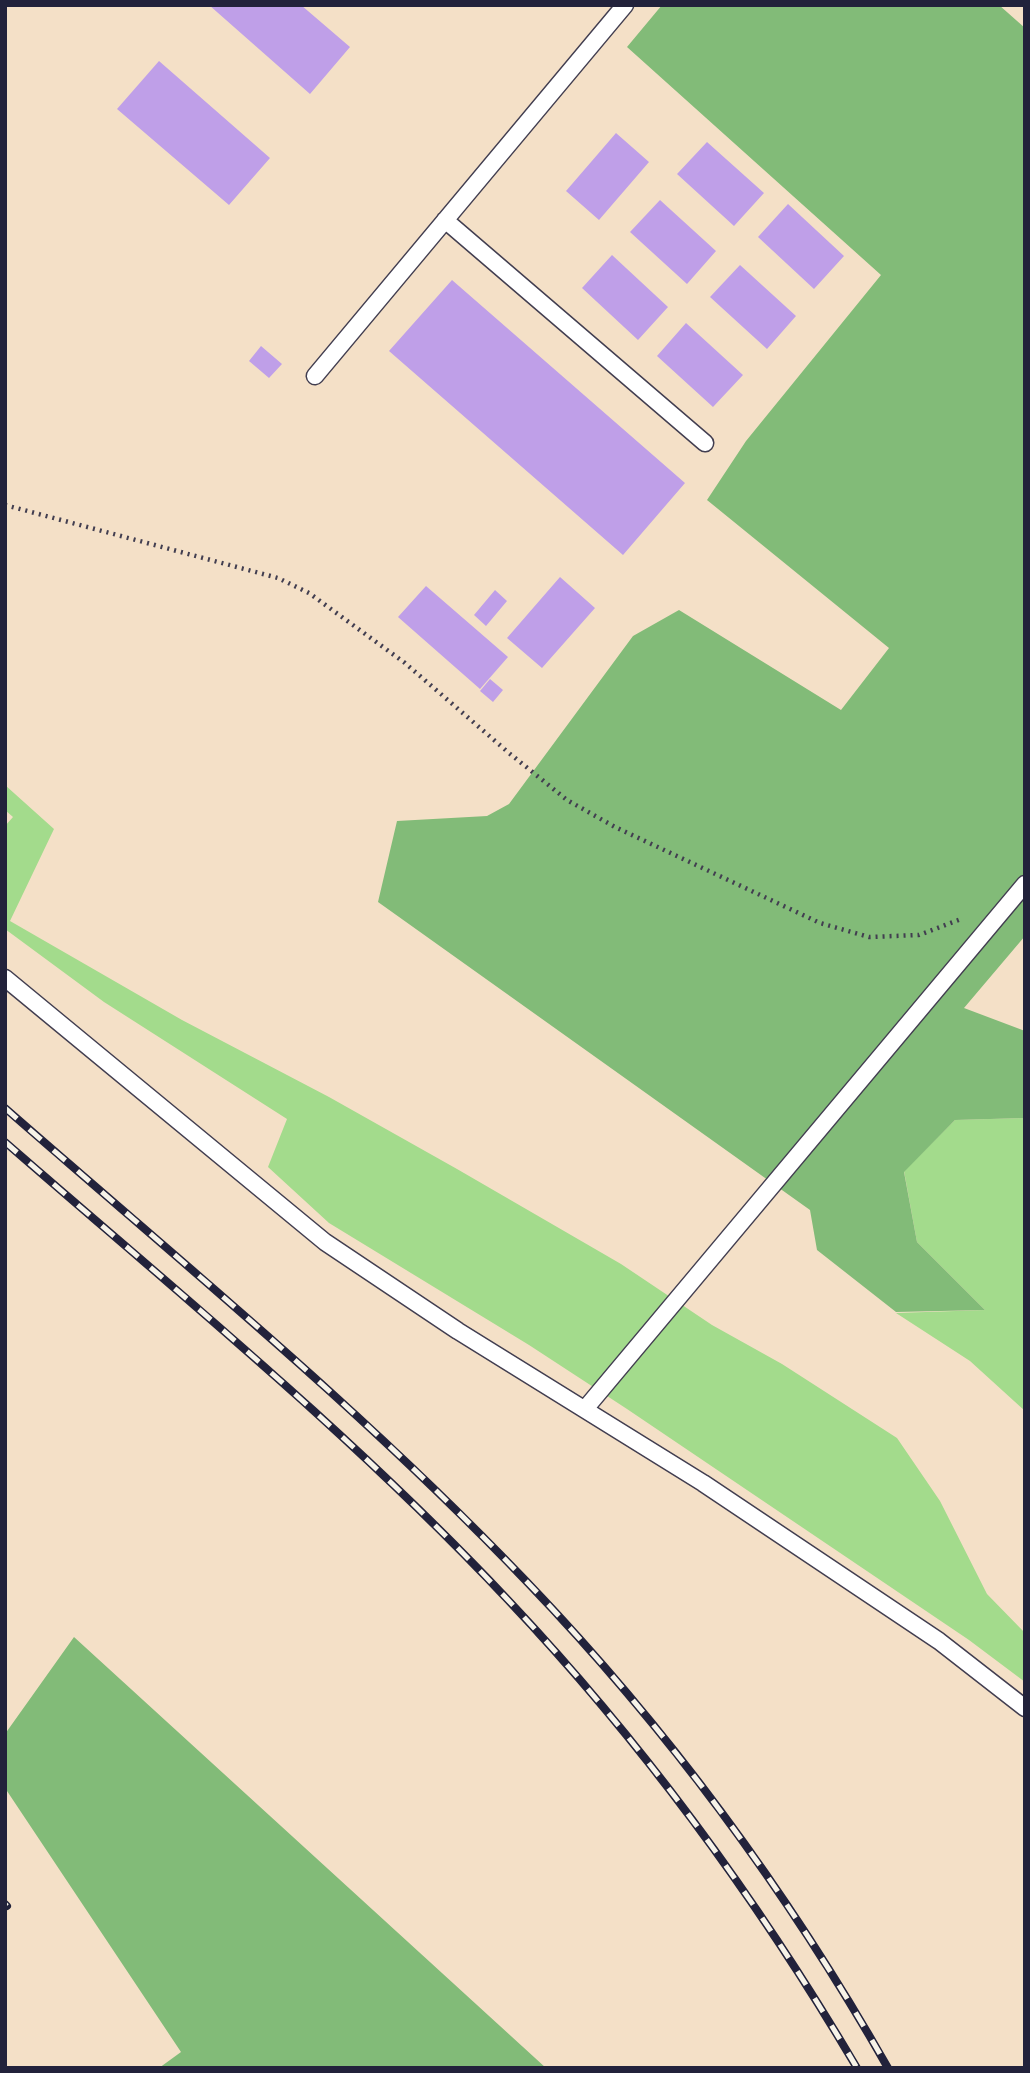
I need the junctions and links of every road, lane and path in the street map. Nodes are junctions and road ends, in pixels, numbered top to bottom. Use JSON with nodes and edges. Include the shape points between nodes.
{"nodes":[{"id":1,"x":625,"y":5,"type":"edge"},
{"id":2,"x":446,"y":220,"type":"junction"},
{"id":3,"x":315,"y":376,"type":"dead end"},
{"id":4,"x":705,"y":443,"type":"dead end"},
{"id":5,"x":5,"y":505,"type":"edge"},
{"id":6,"x":1025,"y":884,"type":"edge"},
{"id":7,"x":963,"y":918,"type":"dead end"},
{"id":8,"x":5,"y":978,"type":"edge"},
{"id":9,"x":585,"y":1409,"type":"junction"},
{"id":10,"x":1025,"y":1709,"type":"edge"}],
"edges":[{"from":1,"to":2,"type":"lane"},
{"from":2,"to":3,"type":"lane"},
{"from":2,"to":4,"type":"lane"},
{"from":5,"to":7,"type":"path","via":[[278,578],[309,593],[405,663],[567,800],[820,923],[869,937],[919,935]]},
{"from":6,"to":9,"type":"lane"},
{"from":8,"to":9,"type":"lane","via":[[325,1242]]},
{"from":9,"to":10,"type":"lane","via":[[939,1641]]}]}
